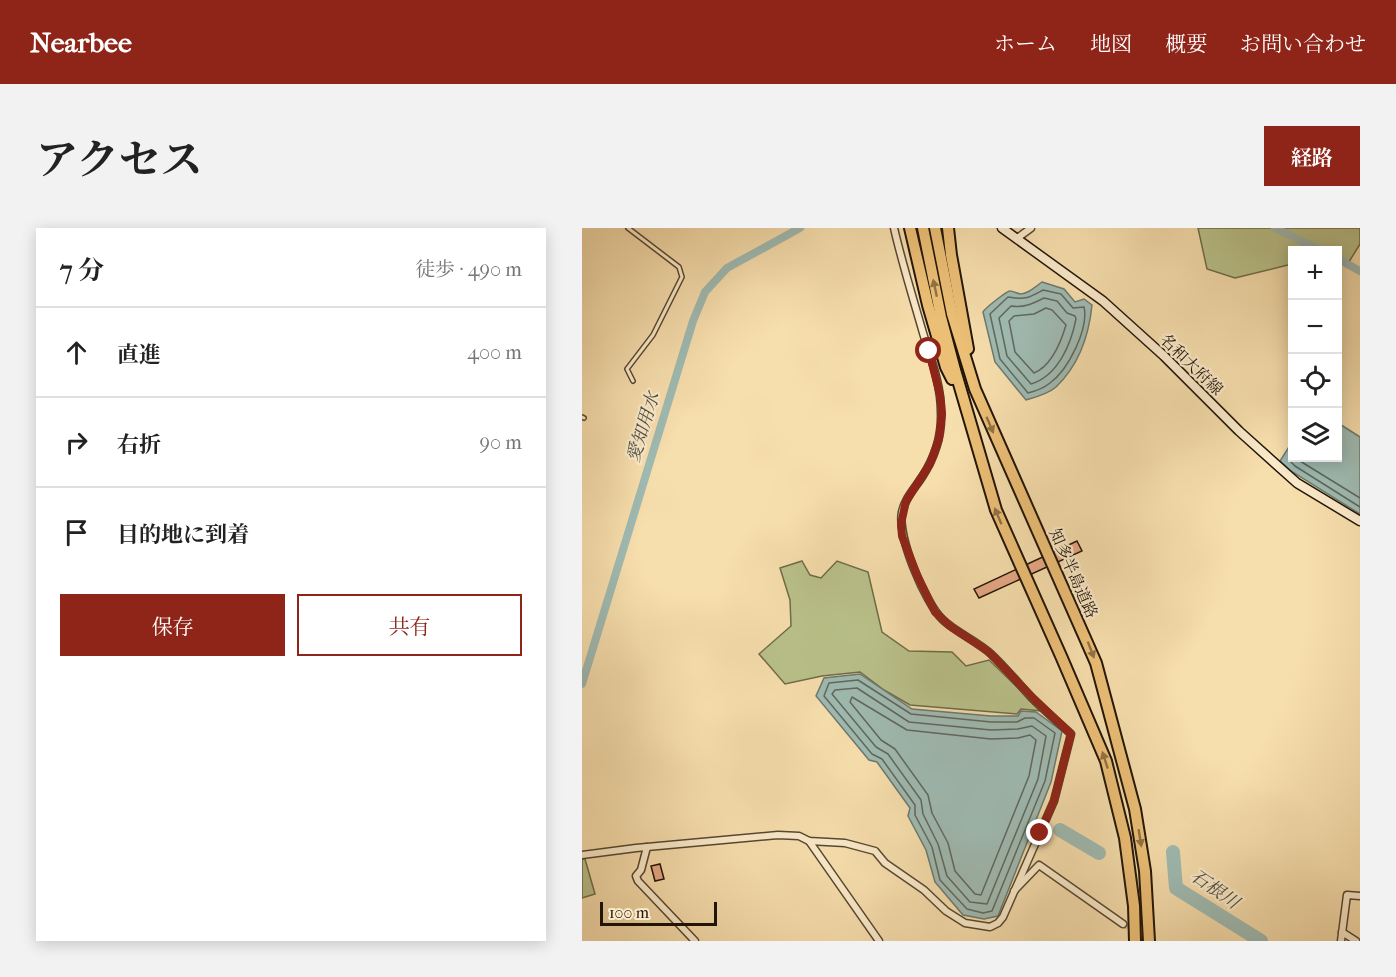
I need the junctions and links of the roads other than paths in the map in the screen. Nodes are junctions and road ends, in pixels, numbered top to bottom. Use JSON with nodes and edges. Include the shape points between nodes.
{"nodes":[{"id":1,"x":628,"y":228,"type":"edge"},
{"id":2,"x":894,"y":228,"type":"edge"},
{"id":3,"x":910,"y":228,"type":"edge"},
{"id":4,"x":923,"y":228,"type":"edge"},
{"id":5,"x":935,"y":228,"type":"edge"},
{"id":6,"x":948,"y":228,"type":"edge"},
{"id":7,"x":1002,"y":228,"type":"edge"},
{"id":8,"x":1031,"y":228,"type":"edge"},
{"id":9,"x":1016,"y":239,"type":"junction"},
{"id":10,"x":633,"y":381,"type":"dead end"},
{"id":11,"x":975,"y":388,"type":"junction"},
{"id":12,"x":964,"y":407,"type":"junction"},
{"id":13,"x":1360,"y":521,"type":"edge"},
{"id":14,"x":809,"y":841,"type":"junction"},
{"id":15,"x":647,"y":847,"type":"junction"},
{"id":16,"x":582,"y":855,"type":"edge"},
{"id":17,"x":1014,"y":892,"type":"junction"},
{"id":18,"x":1360,"y":896,"type":"edge"},
{"id":19,"x":1123,"y":924,"type":"tunnel mouth"},
{"id":20,"x":1342,"y":932,"type":"junction"},
{"id":21,"x":695,"y":941,"type":"edge"},
{"id":22,"x":879,"y":941,"type":"edge"},
{"id":23,"x":1135,"y":941,"type":"edge"},
{"id":24,"x":1149,"y":941,"type":"edge"},
{"id":25,"x":1341,"y":941,"type":"edge"},
{"id":26,"x":1356,"y":941,"type":"edge"}],
"edges":[{"from":1,"to":10,"type":"lane","via":[[679,267],[682,277],[653,335],[627,369]]},
{"from":2,"to":17,"type":"street","via":[[933,366],[942,414],[936,450],[906,501],[902,536],[935,612],[989,652],[1071,734],[1054,801]]},
{"from":3,"to":12,"type":"highway","via":[[946,367]]},
{"from":12,"to":4,"type":"highway","one_way":true},
{"from":5,"to":11,"type":"highway","name":"知多半島道路","via":[[955,323]]},
{"from":6,"to":11,"type":"highway"},
{"from":7,"to":9,"type":"main road","name":"名和大府線"},
{"from":8,"to":9,"type":"street"},
{"from":9,"to":13,"type":"main road","name":"名和大府線","via":[[1103,300],[1297,483]]},
{"from":11,"to":24,"type":"highway","name":"知多半島道路","one_way":true,"via":[[1096,663],[1135,808]]},
{"from":23,"to":12,"type":"highway","one_way":true,"via":[[1125,838],[1106,761],[996,510]]},
{"from":14,"to":15,"type":"street","via":[[799,836],[778,836]]},
{"from":14,"to":17,"type":"street","via":[[845,843],[875,851],[946,911],[977,926],[998,923]]},
{"from":14,"to":22,"type":"street"},
{"from":15,"to":16,"type":"street"},
{"from":15,"to":21,"type":"street","via":[[636,876],[638,881]]},
{"from":17,"to":19,"type":"street","via":[[1039,865]]},
{"from":18,"to":20,"type":"street","via":[[1347,895]]},
{"from":20,"to":25,"type":"street"},
{"from":20,"to":26,"type":"street"}]}
